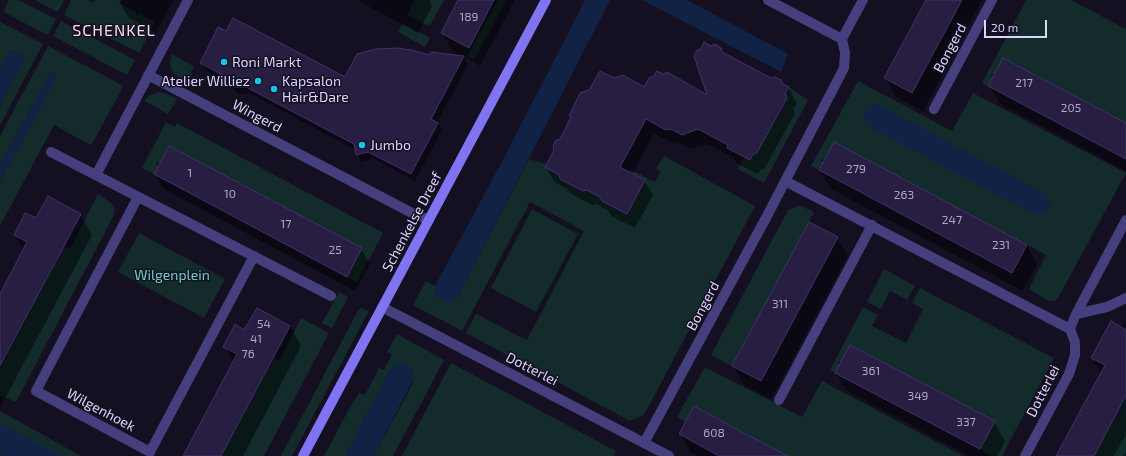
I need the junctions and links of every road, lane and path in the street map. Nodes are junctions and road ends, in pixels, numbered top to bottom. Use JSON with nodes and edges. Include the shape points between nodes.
{"nodes":[{"id":1,"x":188,"y":0,"type":"edge"},
{"id":2,"x":546,"y":0,"type":"edge"},
{"id":3,"x":768,"y":0,"type":"edge"},
{"id":4,"x":862,"y":0,"type":"edge"},
{"id":5,"x":992,"y":0,"type":"edge"},
{"id":6,"x":842,"y":39,"type":"junction"},
{"id":7,"x":148,"y":75,"type":"junction"},
{"id":8,"x":934,"y":109,"type":"dead end"},
{"id":9,"x":51,"y":152,"type":"dead end"},
{"id":10,"x":96,"y":175,"type":"junction"},
{"id":11,"x":785,"y":181,"type":"junction"},
{"id":12,"x":138,"y":197,"type":"junction"},
{"id":13,"x":428,"y":220,"type":"junction"},
{"id":14,"x":1126,"y":220,"type":"edge"},
{"id":15,"x":872,"y":225,"type":"junction"},
{"id":16,"x":254,"y":256,"type":"junction"},
{"id":17,"x":331,"y":296,"type":"dead end"},
{"id":18,"x":1126,"y":298,"type":"edge"},
{"id":19,"x":382,"y":307,"type":"junction"},
{"id":20,"x":1076,"y":314,"type":"junction"},
{"id":21,"x":1070,"y":329,"type":"junction"},
{"id":22,"x":779,"y":400,"type":"dead end"},
{"id":23,"x":644,"y":443,"type":"junction"},
{"id":24,"x":303,"y":456,"type":"edge"},
{"id":25,"x":669,"y":456,"type":"edge"},
{"id":26,"x":1025,"y":456,"type":"edge"}],
"edges":[{"from":1,"to":7,"type":"street"},
{"from":2,"to":13,"type":"street","name":"Schenkelse Dreef"},
{"from":3,"to":6,"type":"street"},
{"from":4,"to":6,"type":"street"},
{"from":5,"to":8,"type":"street","name":"Bongerd"},
{"from":6,"to":11,"type":"street","name":"Bongerd","via":[[845,53],[844,68]]},
{"from":7,"to":10,"type":"street"},
{"from":7,"to":13,"type":"street","name":"Wingerd"},
{"from":9,"to":10,"type":"street"},
{"from":10,"to":12,"type":"street"},
{"from":11,"to":15,"type":"street"},
{"from":11,"to":23,"type":"street","name":"Bongerd"},
{"from":12,"to":16,"type":"street"},
{"from":12,"to":16,"type":"street","name":"Wilgenhoek","via":[[36,391],[150,452]]},
{"from":13,"to":19,"type":"street","name":"Schenkelse Dreef"},
{"from":14,"to":20,"type":"street"},
{"from":15,"to":21,"type":"street"},
{"from":15,"to":22,"type":"street"},
{"from":16,"to":17,"type":"street"},
{"from":18,"to":20,"type":"street","via":[[1107,307]]},
{"from":19,"to":23,"type":"street","name":"Dotterlei"},
{"from":19,"to":24,"type":"street","name":"Schenkelse Dreef"},
{"from":20,"to":21,"type":"street"},
{"from":21,"to":26,"type":"street","name":"Dotterlei","via":[[1075,342],[1069,374]]},
{"from":23,"to":25,"type":"street","name":"Dotterlei"}]}
